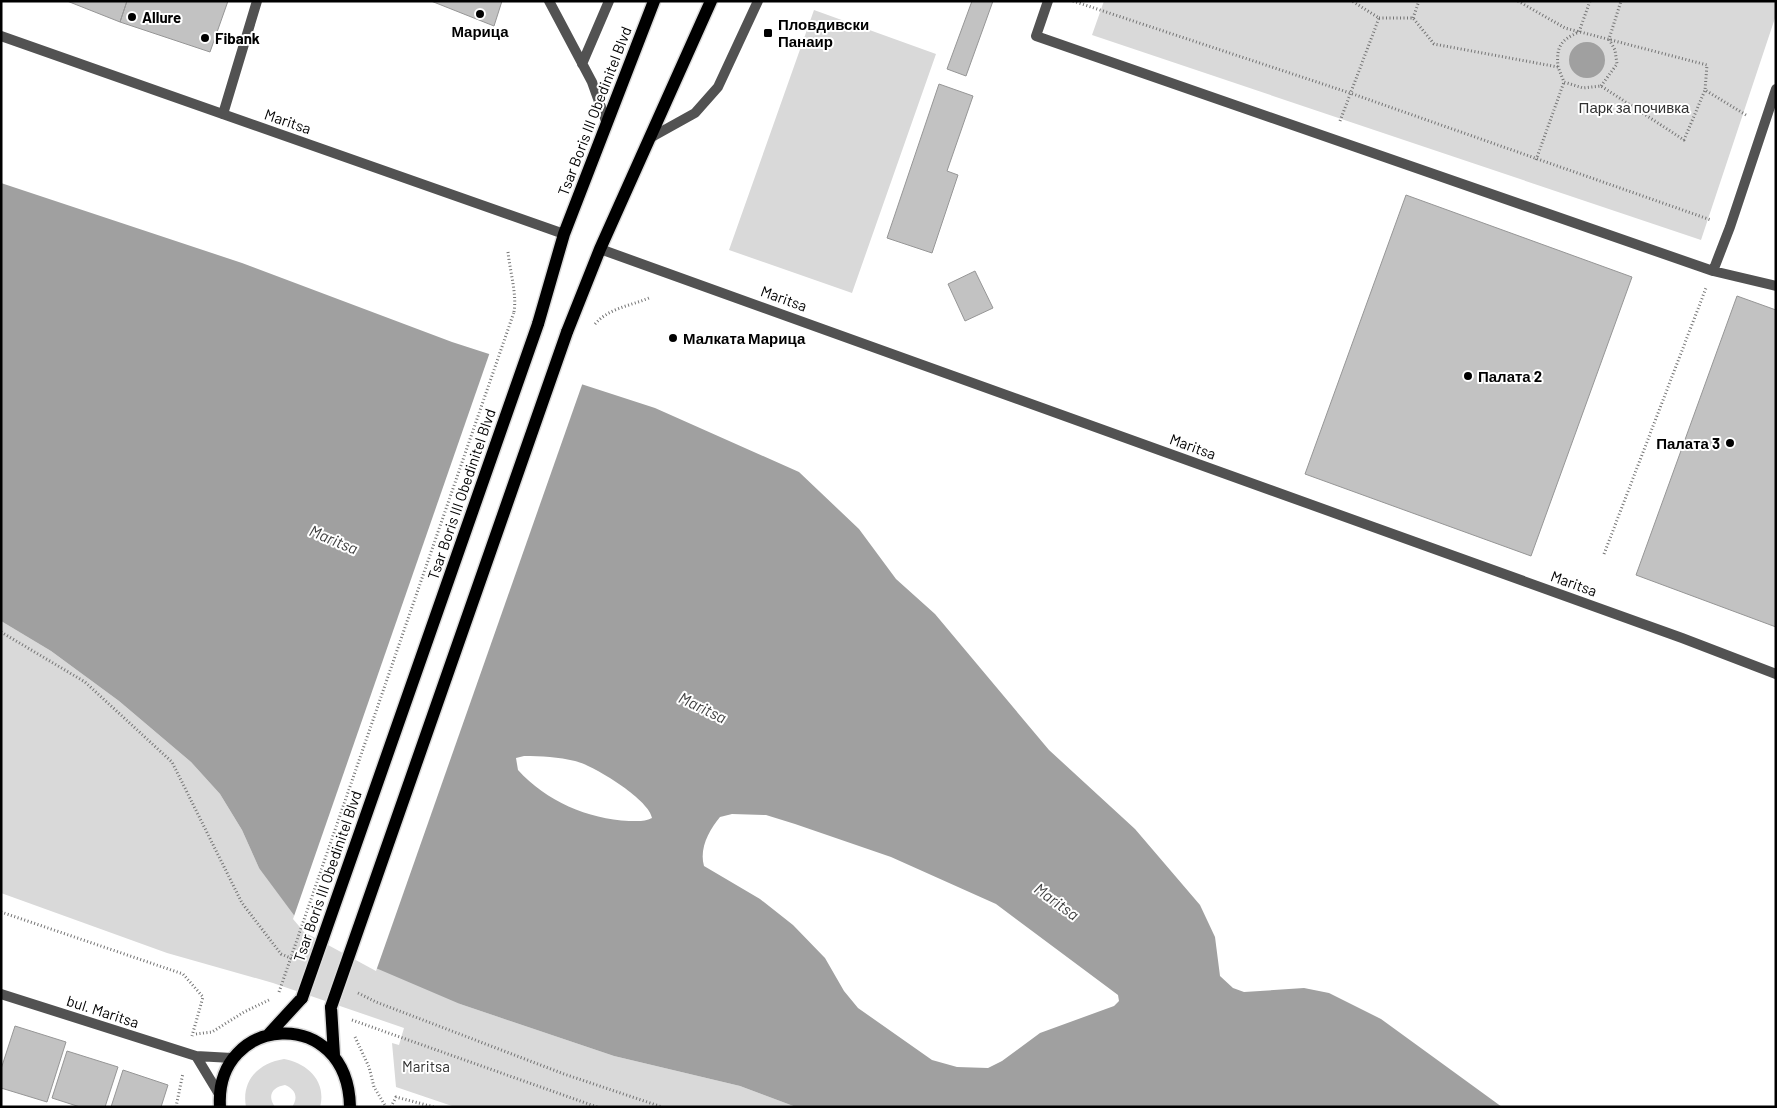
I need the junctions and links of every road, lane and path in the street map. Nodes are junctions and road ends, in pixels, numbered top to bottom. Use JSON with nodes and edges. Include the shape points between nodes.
{"nodes":[{"id":1,"x":256,"y":1,"type":"edge"},
{"id":2,"x":549,"y":1,"type":"edge"},
{"id":3,"x":609,"y":1,"type":"edge"},
{"id":4,"x":654,"y":1,"type":"edge"},
{"id":5,"x":711,"y":1,"type":"edge"},
{"id":6,"x":758,"y":1,"type":"edge"},
{"id":7,"x":1048,"y":1,"type":"edge"},
{"id":8,"x":1073,"y":1,"type":"edge"},
{"id":9,"x":1352,"y":1,"type":"edge"},
{"id":10,"x":1364,"y":1,"type":"edge"},
{"id":11,"x":1419,"y":1,"type":"edge"},
{"id":12,"x":1518,"y":1,"type":"edge"},
{"id":13,"x":1590,"y":1,"type":"edge"},
{"id":14,"x":1621,"y":1,"type":"edge"},
{"id":15,"x":1364,"y":9,"type":"junction"},
{"id":16,"x":1379,"y":18,"type":"junction"},
{"id":17,"x":1413,"y":18,"type":"junction"},
{"id":18,"x":1579,"y":32,"type":"junction"},
{"id":19,"x":1,"y":36,"type":"edge"},
{"id":20,"x":1608,"y":39,"type":"junction"},
{"id":21,"x":582,"y":64,"type":"junction"},
{"id":22,"x":1558,"y":67,"type":"junction"},
{"id":23,"x":1564,"y":82,"type":"junction"},
{"id":24,"x":1601,"y":86,"type":"junction"},
{"id":25,"x":1776,"y":89,"type":"edge"},
{"id":26,"x":1705,"y":90,"type":"junction"},
{"id":27,"x":1350,"y":93,"type":"junction"},
{"id":28,"x":223,"y":114,"type":"junction"},
{"id":29,"x":606,"y":121,"type":"junction"},
{"id":30,"x":1764,"y":125,"type":"junction"},
{"id":31,"x":650,"y":138,"type":"junction"},
{"id":32,"x":1333,"y":138,"type":"junction"},
{"id":33,"x":1536,"y":160,"type":"junction"},
{"id":34,"x":1730,"y":227,"type":"junction"},
{"id":35,"x":564,"y":234,"type":"junction"},
{"id":36,"x":600,"y":249,"type":"junction"},
{"id":37,"x":508,"y":252,"type":"dead end"},
{"id":38,"x":1713,"y":271,"type":"junction"},
{"id":39,"x":1776,"y":286,"type":"edge"},
{"id":40,"x":649,"y":298,"type":"dead end"},
{"id":41,"x":590,"y":328,"type":"dead end"},
{"id":42,"x":1604,"y":554,"type":"dead end"},
{"id":43,"x":1,"y":632,"type":"edge"},
{"id":44,"x":1776,"y":674,"type":"edge"},
{"id":45,"x":1,"y":912,"type":"edge"},
{"id":46,"x":298,"y":962,"type":"dead end"},
{"id":47,"x":350,"y":988,"type":"dead end"},
{"id":48,"x":1,"y":994,"type":"edge"},
{"id":49,"x":352,"y":1012,"type":"dead end"},
{"id":50,"x":350,"y":1019,"type":"junction"},
{"id":51,"x":350,"y":1024,"type":"dead end"},
{"id":52,"x":350,"y":1029,"type":"dead end"},
{"id":53,"x":193,"y":1034,"type":"junction"},
{"id":54,"x":268,"y":1035,"type":"junction"},
{"id":55,"x":192,"y":1055,"type":"junction"},
{"id":56,"x":334,"y":1055,"type":"junction"},
{"id":57,"x":232,"y":1058,"type":"junction"},
{"id":58,"x":220,"y":1101,"type":"edge"},
{"id":59,"x":176,"y":1107,"type":"edge"},
{"id":60,"x":350,"y":1107,"type":"edge"},
{"id":61,"x":386,"y":1107,"type":"edge"},
{"id":62,"x":391,"y":1107,"type":"edge"},
{"id":63,"x":434,"y":1107,"type":"edge"},
{"id":64,"x":596,"y":1107,"type":"edge"},
{"id":65,"x":662,"y":1107,"type":"edge"}],
"edges":[{"from":1,"to":28,"type":"street"},
{"from":2,"to":21,"type":"street"},
{"from":3,"to":21,"type":"street"},
{"from":4,"to":29,"type":"main road","name":"Tsar Boris III Obedinitel Blvd"},
{"from":5,"to":31,"type":"main road"},
{"from":6,"to":31,"type":"street","via":[[718,87],[695,113]]},
{"from":7,"to":32,"type":"street","via":[[1036,36]]},
{"from":8,"to":27,"type":"path"},
{"from":9,"to":15,"type":"path"},
{"from":10,"to":15,"type":"path"},
{"from":11,"to":17,"type":"path"},
{"from":12,"to":18,"type":"path","via":[[1565,28]]},
{"from":13,"to":18,"type":"path"},
{"from":14,"to":20,"type":"path"},
{"from":15,"to":16,"type":"path"},
{"from":16,"to":17,"type":"path"},
{"from":16,"to":27,"type":"path"},
{"from":17,"to":22,"type":"path","via":[[1434,44]]},
{"from":18,"to":20,"type":"path"},
{"from":18,"to":22,"type":"path","via":[[1564,39],[1557,53]]},
{"from":19,"to":28,"type":"street","name":"Maritsa"},
{"from":20,"to":24,"type":"path","via":[[1615,50],[1617,64]]},
{"from":20,"to":26,"type":"path","via":[[1707,65]]},
{"from":21,"to":29,"type":"street"},
{"from":22,"to":23,"type":"path"},
{"from":23,"to":24,"type":"path","via":[[1584,88]]},
{"from":23,"to":33,"type":"path"},
{"from":24,"to":26,"type":"path","via":[[1684,140]]},
{"from":25,"to":30,"type":"street"},
{"from":26,"to":30,"type":"path"},
{"from":27,"to":32,"type":"path"},
{"from":27,"to":33,"type":"path"},
{"from":28,"to":35,"type":"street","name":"Maritsa"},
{"from":29,"to":35,"type":"main road","name":"Tsar Boris III Obedinitel Blvd"},
{"from":30,"to":34,"type":"street"},
{"from":31,"to":36,"type":"main road"},
{"from":32,"to":38,"type":"street"},
{"from":33,"to":34,"type":"path"},
{"from":34,"to":38,"type":"street"},
{"from":35,"to":54,"type":"main road","name":"Tsar Boris III Obedinitel Blvd","bridge":true,"via":[[538,324],[302,998]]},
{"from":36,"to":44,"type":"street","name":"Maritsa"},
{"from":36,"to":56,"type":"main road","bridge":true,"via":[[567,332],[331,1006]]},
{"from":37,"to":53,"type":"path","bridge":true,"via":[[516,298],[514,312],[279,992],[212,1032]]},
{"from":38,"to":39,"type":"street"},
{"from":38,"to":42,"type":"path"},
{"from":40,"to":41,"type":"path","via":[[600,317]]},
{"from":43,"to":46,"type":"path","via":[[85,682],[172,762],[242,903],[281,954]]},
{"from":45,"to":53,"type":"path","via":[[182,974],[203,997]]},
{"from":47,"to":65,"type":"path","via":[[376,1002],[564,1074]]},
{"from":48,"to":55,"type":"street","name":"bul. Maritsa"},
{"from":49,"to":50,"type":"path"},
{"from":50,"to":51,"type":"path"},
{"from":50,"to":64,"type":"path"},
{"from":52,"to":61,"type":"path","via":[[363,1052],[374,1087]]},
{"from":53,"to":55,"type":"path"},
{"from":54,"to":56,"type":"main road","via":[[286,1032],[304,1036],[320,1043]]},
{"from":54,"to":57,"type":"main road","via":[[248,1044]]},
{"from":55,"to":57,"type":"street","name":"bul. Maritsa"},
{"from":55,"to":58,"type":"street"},
{"from":55,"to":59,"type":"path"},
{"from":56,"to":60,"type":"main road","via":[[347,1079]]},
{"from":57,"to":58,"type":"main road","via":[[223,1076]]},
{"from":62,"to":63,"type":"path","via":[[396,1097]]}]}
